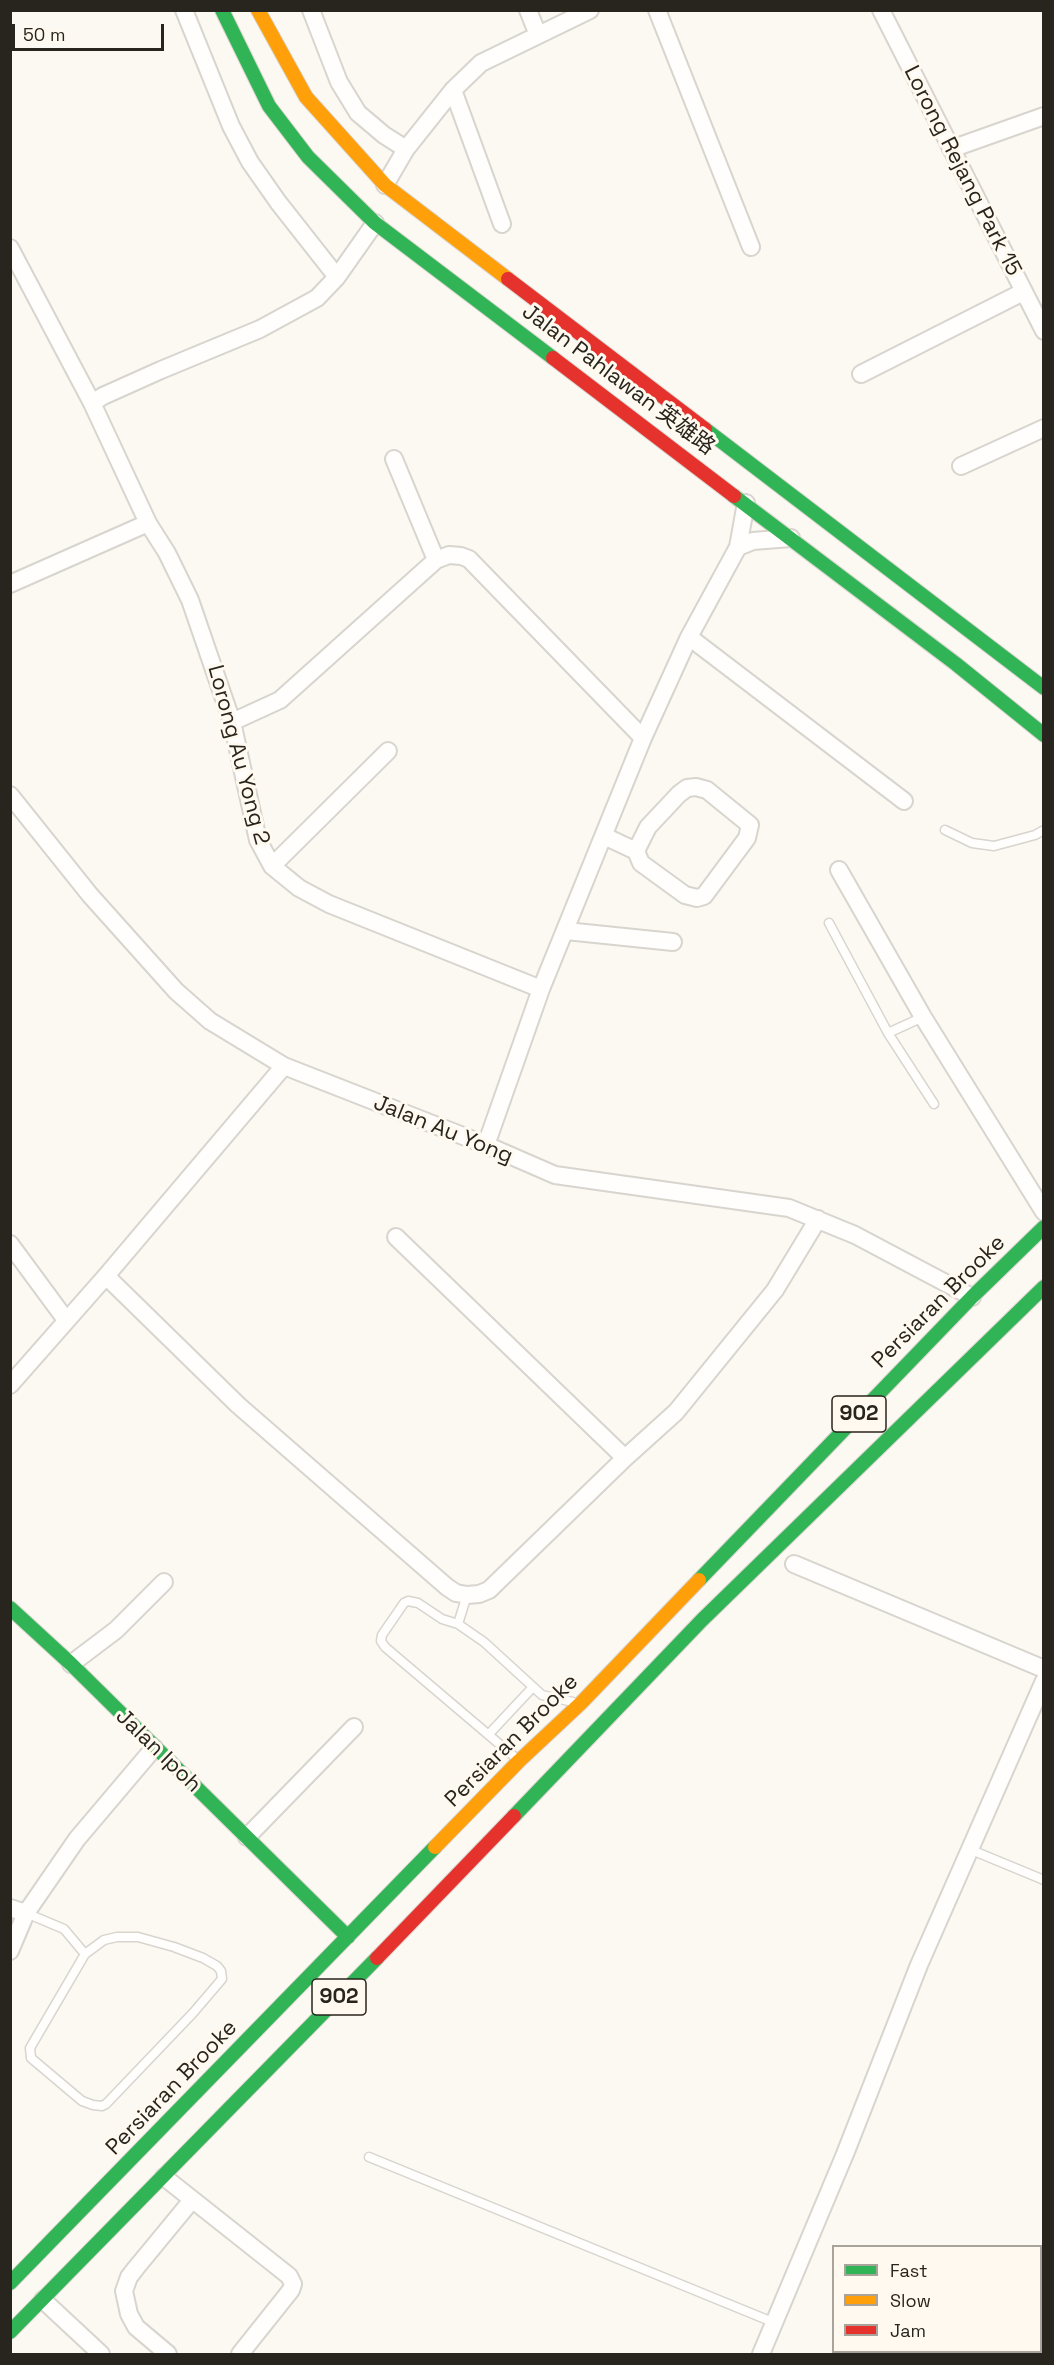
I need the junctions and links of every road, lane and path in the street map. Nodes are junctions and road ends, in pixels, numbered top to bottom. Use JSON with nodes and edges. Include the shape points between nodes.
{"nodes":[{"id":1,"x":184,"y":10,"type":"edge"},
{"id":2,"x":222,"y":10,"type":"edge"},
{"id":3,"x":258,"y":10,"type":"edge"},
{"id":4,"x":311,"y":10,"type":"edge"},
{"id":5,"x":528,"y":10,"type":"edge"},
{"id":6,"x":590,"y":10,"type":"edge"},
{"id":7,"x":657,"y":10,"type":"edge"},
{"id":8,"x":881,"y":10,"type":"edge"},
{"id":9,"x":538,"y":35,"type":"junction"},
{"id":10,"x":453,"y":90,"type":"junction"},
{"id":11,"x":1044,"y":116,"type":"edge"},
{"id":12,"x":406,"y":149,"type":"junction"},
{"id":13,"x":951,"y":149,"type":"junction"},
{"id":14,"x":385,"y":185,"type":"junction"},
{"id":15,"x":375,"y":223,"type":"junction"},
{"id":16,"x":502,"y":224,"type":"dead end"},
{"id":17,"x":10,"y":248,"type":"edge"},
{"id":18,"x":751,"y":248,"type":"dead end"},
{"id":19,"x":337,"y":277,"type":"junction"},
{"id":20,"x":1023,"y":292,"type":"junction"},
{"id":21,"x":1043,"y":329,"type":"edge"},
{"id":22,"x":861,"y":374,"type":"dead end"},
{"id":23,"x":92,"y":403,"type":"junction"},
{"id":24,"x":1044,"y":428,"type":"edge"},
{"id":25,"x":394,"y":459,"type":"dead end"},
{"id":26,"x":961,"y":466,"type":"dead end"},
{"id":27,"x":746,"y":503,"type":"junction"},
{"id":28,"x":148,"y":523,"type":"junction"},
{"id":29,"x":791,"y":538,"type":"junction"},
{"id":30,"x":738,"y":547,"type":"junction"},
{"id":31,"x":436,"y":560,"type":"junction"},
{"id":32,"x":10,"y":584,"type":"edge"},
{"id":33,"x":689,"y":637,"type":"junction"},
{"id":34,"x":1044,"y":688,"type":"edge"},
{"id":35,"x":232,"y":722,"type":"junction"},
{"id":36,"x":1044,"y":735,"type":"edge"},
{"id":37,"x":643,"y":738,"type":"junction"},
{"id":38,"x":388,"y":751,"type":"dead end"},
{"id":39,"x":10,"y":795,"type":"edge"},
{"id":40,"x":904,"y":801,"type":"dead end"},
{"id":41,"x":945,"y":830,"type":"dead end"},
{"id":42,"x":1044,"y":830,"type":"edge"},
{"id":43,"x":604,"y":836,"type":"junction"},
{"id":44,"x":636,"y":851,"type":"junction"},
{"id":45,"x":272,"y":866,"type":"junction"},
{"id":46,"x":839,"y":870,"type":"dead end"},
{"id":47,"x":829,"y":923,"type":"dead end"},
{"id":48,"x":566,"y":931,"type":"junction"},
{"id":49,"x":673,"y":942,"type":"dead end"},
{"id":50,"x":541,"y":989,"type":"junction"},
{"id":51,"x":923,"y":1017,"type":"junction"},
{"id":52,"x":888,"y":1033,"type":"junction"},
{"id":53,"x":284,"y":1066,"type":"junction"},
{"id":54,"x":934,"y":1104,"type":"dead end"},
{"id":55,"x":486,"y":1145,"type":"junction"},
{"id":56,"x":1044,"y":1212,"type":"edge"},
{"id":57,"x":818,"y":1219,"type":"junction"},
{"id":58,"x":1044,"y":1227,"type":"edge"},
{"id":59,"x":396,"y":1237,"type":"dead end"},
{"id":60,"x":10,"y":1245,"type":"edge"},
{"id":61,"x":106,"y":1276,"type":"junction"},
{"id":62,"x":1044,"y":1287,"type":"edge"},
{"id":63,"x":972,"y":1297,"type":"junction"},
{"id":64,"x":66,"y":1320,"type":"junction"},
{"id":65,"x":10,"y":1385,"type":"edge"},
{"id":66,"x":625,"y":1458,"type":"junction"},
{"id":67,"x":794,"y":1564,"type":"dead end"},
{"id":68,"x":164,"y":1582,"type":"dead end"},
{"id":69,"x":466,"y":1595,"type":"junction"},
{"id":70,"x":10,"y":1608,"type":"edge"},
{"id":71,"x":458,"y":1624,"type":"junction"},
{"id":72,"x":71,"y":1664,"type":"junction"},
{"id":73,"x":1044,"y":1669,"type":"edge"},
{"id":74,"x":1044,"y":1681,"type":"edge"},
{"id":75,"x":533,"y":1687,"type":"junction"},
{"id":76,"x":581,"y":1703,"type":"junction"},
{"id":77,"x":354,"y":1727,"type":"dead end"},
{"id":78,"x":489,"y":1734,"type":"junction"},
{"id":79,"x":154,"y":1748,"type":"junction"},
{"id":80,"x":519,"y":1761,"type":"junction"},
{"id":81,"x":247,"y":1837,"type":"junction"},
{"id":82,"x":969,"y":1849,"type":"junction"},
{"id":83,"x":1044,"y":1880,"type":"edge"},
{"id":84,"x":18,"y":1910,"type":"edge"},
{"id":85,"x":348,"y":1937,"type":"junction"},
{"id":86,"x":10,"y":1951,"type":"edge"},
{"id":87,"x":85,"y":1954,"type":"junction"},
{"id":88,"x":369,"y":2157,"type":"dead end"},
{"id":89,"x":164,"y":2177,"type":"junction"},
{"id":90,"x":192,"y":2200,"type":"junction"},
{"id":91,"x":10,"y":2283,"type":"edge"},
{"id":92,"x":43,"y":2300,"type":"junction"},
{"id":93,"x":775,"y":2323,"type":"junction"},
{"id":94,"x":10,"y":2332,"type":"edge"},
{"id":95,"x":101,"y":2355,"type":"edge"},
{"id":96,"x":168,"y":2355,"type":"edge"},
{"id":97,"x":240,"y":2355,"type":"edge"},
{"id":98,"x":761,"y":2355,"type":"edge"}],
"edges":[{"from":1,"to":19,"type":"street","via":[[231,126],[250,162]]},
{"from":2,"to":15,"type":"main road","name":"Jalan Pahlawan 英雄路","via":[[268,106],[308,158]]},
{"from":3,"to":14,"type":"main road","name":"Jalan Pahlawan 英雄路","via":[[306,97]]},
{"from":4,"to":12,"type":"street","via":[[339,82],[358,112]]},
{"from":5,"to":9,"type":"street"},
{"from":6,"to":9,"type":"street"},
{"from":7,"to":18,"type":"street"},
{"from":8,"to":13,"type":"street","name":"Lorong Rejang Park 15"},
{"from":9,"to":10,"type":"street","via":[[481,63]]},
{"from":10,"to":12,"type":"street"},
{"from":10,"to":16,"type":"street"},
{"from":11,"to":13,"type":"street"},
{"from":12,"to":14,"type":"street"},
{"from":13,"to":20,"type":"street","name":"Lorong Rejang Park 15"},
{"from":14,"to":34,"type":"main road","name":"Jalan Pahlawan 英雄路"},
{"from":15,"to":19,"type":"street"},
{"from":15,"to":27,"type":"main road","name":"Jalan Pahlawan 英雄路"},
{"from":17,"to":23,"type":"street","name":"Lorong Au Yong 2"},
{"from":19,"to":23,"type":"street","via":[[317,298],[260,329]]},
{"from":20,"to":21,"type":"street","name":"Lorong Rejang Park 15"},
{"from":20,"to":22,"type":"street"},
{"from":23,"to":28,"type":"street","name":"Lorong Au Yong 2"},
{"from":24,"to":26,"type":"street"},
{"from":25,"to":31,"type":"street"},
{"from":27,"to":29,"type":"main road","name":"Jalan Pahlawan 英雄路"},
{"from":27,"to":30,"type":"street"},
{"from":28,"to":32,"type":"street"},
{"from":28,"to":35,"type":"street","name":"Lorong Au Yong 2","via":[[190,600]]},
{"from":29,"to":30,"type":"street"},
{"from":29,"to":36,"type":"main road","name":"Jalan Pahlawan 英雄路"},
{"from":30,"to":33,"type":"street"},
{"from":31,"to":35,"type":"street","via":[[280,699]]},
{"from":31,"to":37,"type":"street","via":[[449,555],[466,556]]},
{"from":33,"to":37,"type":"street"},
{"from":33,"to":40,"type":"street"},
{"from":35,"to":45,"type":"street","name":"Lorong Au Yong 2","via":[[258,840]]},
{"from":37,"to":43,"type":"street"},
{"from":38,"to":45,"type":"street"},
{"from":39,"to":53,"type":"street","name":"Jalan Au Yong","via":[[90,895],[176,991],[210,1021]]},
{"from":41,"to":42,"type":"lane","via":[[972,843],[994,846]]},
{"from":43,"to":44,"type":"street"},
{"from":43,"to":48,"type":"street"},
{"from":44,"to":44,"type":"street","via":[[648,827],[687,788],[706,790],[750,825],[747,838],[704,896],[697,898],[685,895],[641,863]]},
{"from":45,"to":50,"type":"street","name":"Lorong Au Yong 2","via":[[299,888],[329,904]]},
{"from":46,"to":51,"type":"street"},
{"from":47,"to":52,"type":"lane"},
{"from":48,"to":49,"type":"street"},
{"from":48,"to":50,"type":"street"},
{"from":50,"to":55,"type":"street"},
{"from":51,"to":52,"type":"lane"},
{"from":51,"to":56,"type":"street"},
{"from":52,"to":54,"type":"lane"},
{"from":53,"to":55,"type":"street","name":"Jalan Au Yong"},
{"from":53,"to":61,"type":"street"},
{"from":55,"to":57,"type":"street","name":"Jalan Au Yong","via":[[555,1175],[789,1208]]},
{"from":57,"to":63,"type":"street","name":"Jalan Au Yong"},
{"from":57,"to":66,"type":"street","via":[[775,1290],[676,1412]]},
{"from":58,"to":63,"type":"main road","name":"Persiaran Brooke","number":"902"},
{"from":59,"to":66,"type":"street"},
{"from":60,"to":64,"type":"street"},
{"from":61,"to":64,"type":"street"},
{"from":61,"to":69,"type":"street","via":[[238,1405],[447,1587]]},
{"from":62,"to":89,"type":"main road","number":"902","via":[[702,1620]]},
{"from":63,"to":76,"type":"main road","name":"Persiaran Brooke","number":"902"},
{"from":64,"to":65,"type":"street"},
{"from":66,"to":69,"type":"street","via":[[489,1590]]},
{"from":67,"to":73,"type":"street"},
{"from":68,"to":72,"type":"street","via":[[116,1630]]},
{"from":69,"to":71,"type":"lane"},
{"from":70,"to":72,"type":"main road","name":"Jalan Ipoh"},
{"from":71,"to":75,"type":"lane"},
{"from":71,"to":78,"type":"lane","via":[[408,1600],[381,1641]]},
{"from":72,"to":79,"type":"main road","name":"Jalan Ipoh"},
{"from":74,"to":82,"type":"street"},
{"from":75,"to":76,"type":"lane","via":[[542,1695]]},
{"from":75,"to":78,"type":"lane"},
{"from":76,"to":80,"type":"main road","name":"Persiaran Brooke","number":"902"},
{"from":77,"to":81,"type":"street"},
{"from":78,"to":80,"type":"lane"},
{"from":79,"to":81,"type":"main road","name":"Jalan Ipoh"},
{"from":79,"to":84,"type":"street"},
{"from":80,"to":85,"type":"main road","name":"Persiaran Brooke","number":"902"},
{"from":81,"to":85,"type":"main road","name":"Jalan Ipoh"},
{"from":82,"to":83,"type":"lane"},
{"from":82,"to":93,"type":"street"},
{"from":84,"to":86,"type":"street"},
{"from":84,"to":87,"type":"lane","via":[[64,1929]]},
{"from":85,"to":91,"type":"main road","name":"Persiaran Brooke","number":"902"},
{"from":87,"to":87,"type":"lane","via":[[104,1940],[138,1937],[203,1958],[221,1971],[222,1979],[102,2106],[82,2101],[31,2058],[30,2048]]},
{"from":88,"to":93,"type":"lane"},
{"from":89,"to":90,"type":"street"},
{"from":89,"to":92,"type":"main road","number":"902"},
{"from":90,"to":96,"type":"street","via":[[129,2277],[124,2291],[136,2327]]},
{"from":90,"to":97,"type":"street","via":[[289,2276],[293,2284]]},
{"from":92,"to":94,"type":"main road","number":"902"},
{"from":92,"to":95,"type":"street"},
{"from":93,"to":98,"type":"street"}]}
